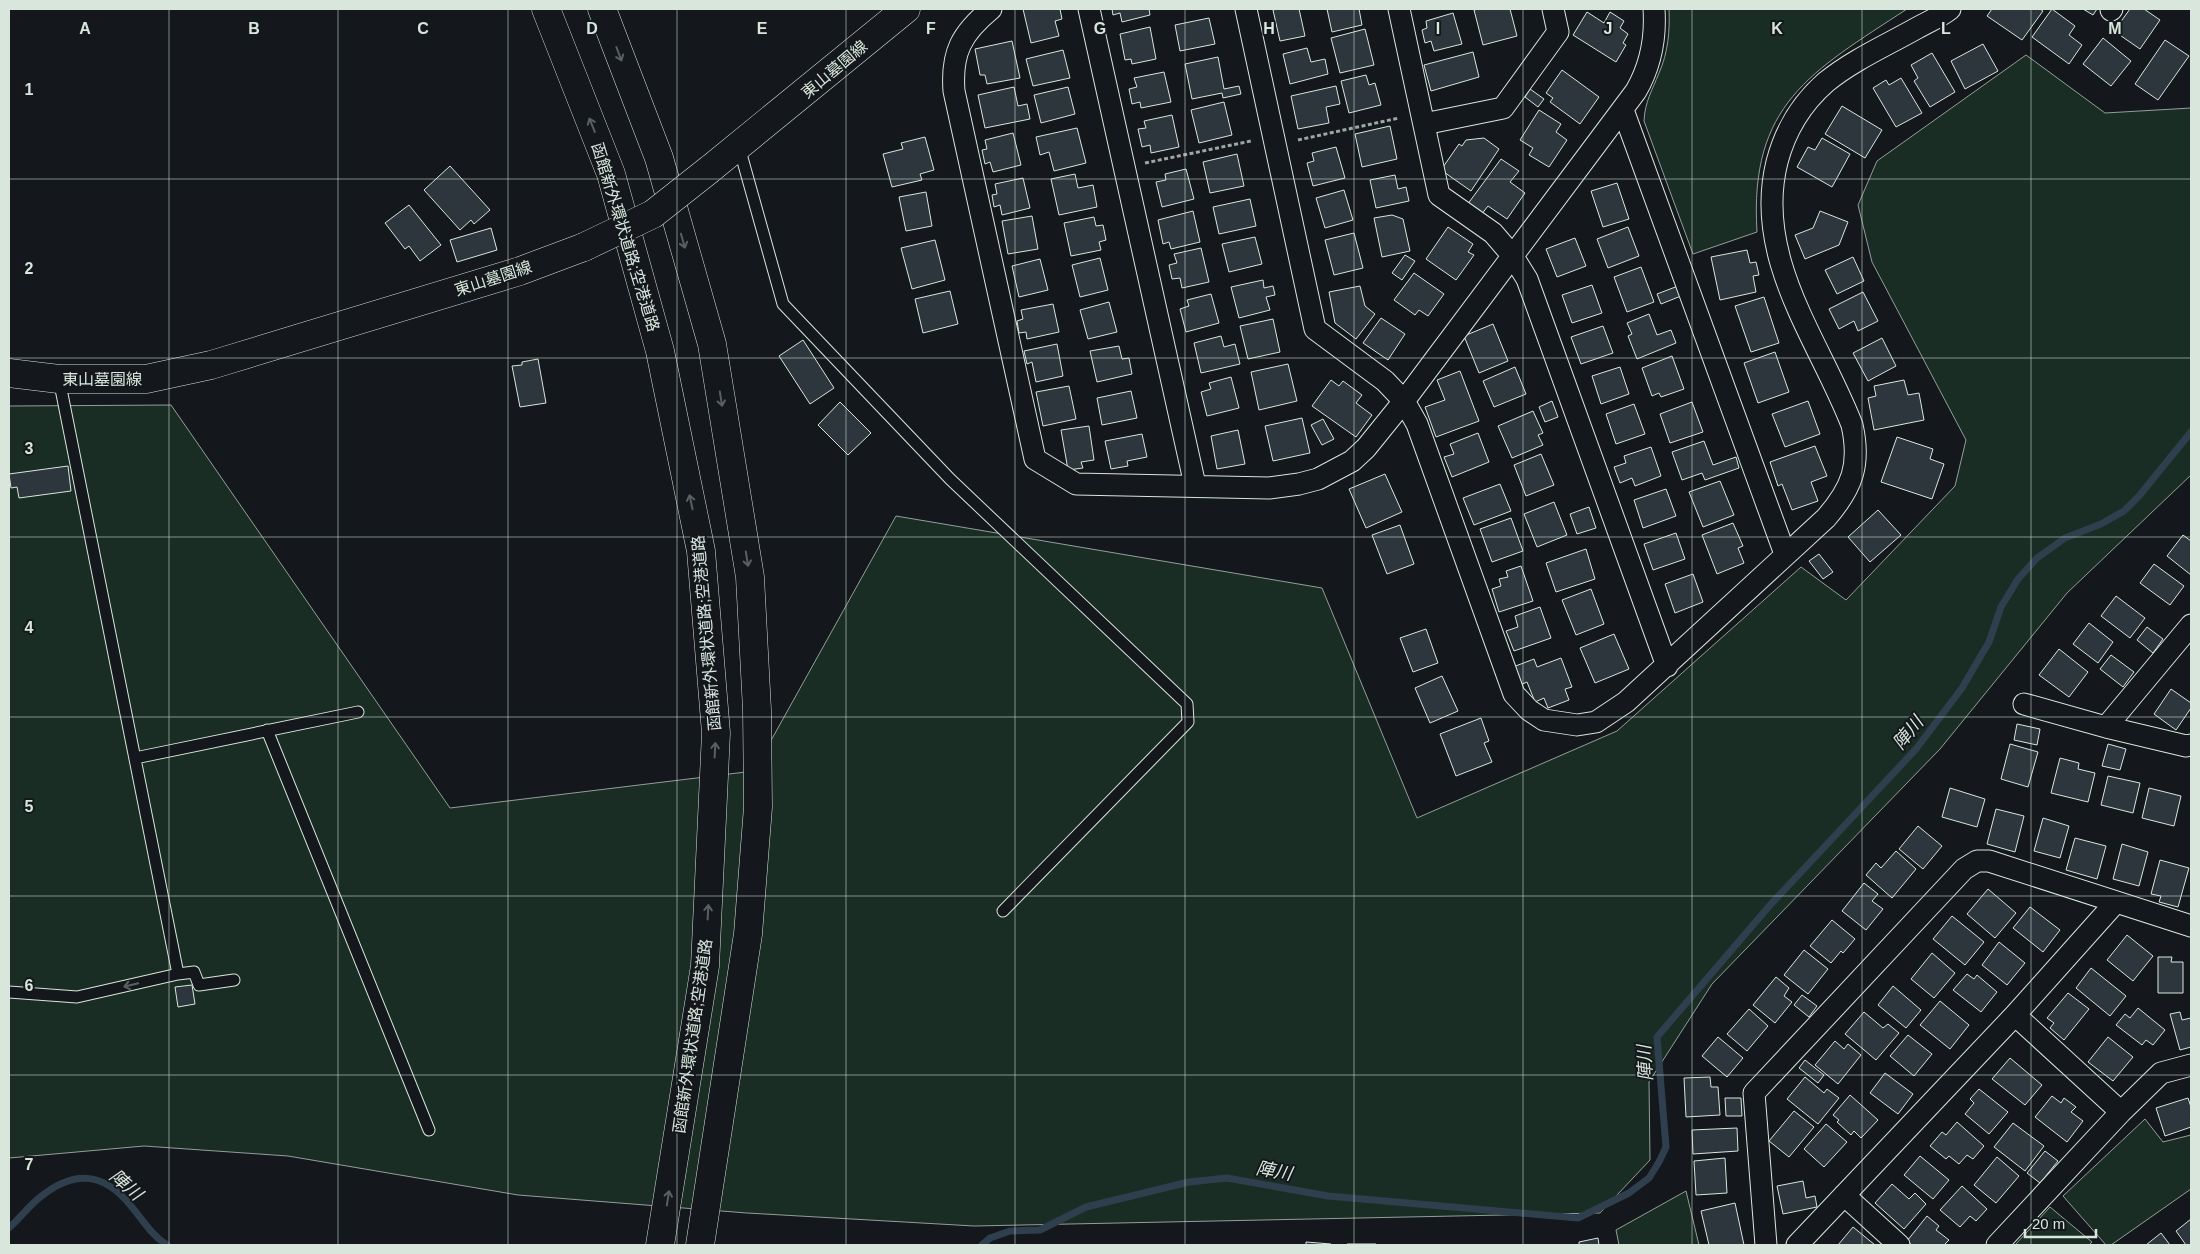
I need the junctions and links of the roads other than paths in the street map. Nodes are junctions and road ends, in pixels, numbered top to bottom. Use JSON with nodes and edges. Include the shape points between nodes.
{"nodes":[{"id":1,"x":546,"y":9,"type":"edge"},
{"id":2,"x":602,"y":9,"type":"edge"},
{"id":3,"x":906,"y":9,"type":"edge"},
{"id":4,"x":991,"y":9,"type":"edge"},
{"id":5,"x":1090,"y":9,"type":"edge"},
{"id":6,"x":1246,"y":9,"type":"edge"},
{"id":7,"x":1399,"y":9,"type":"edge"},
{"id":8,"x":1553,"y":9,"type":"edge"},
{"id":9,"x":1654,"y":9,"type":"edge"},
{"id":10,"x":1950,"y":9,"type":"edge"},
{"id":11,"x":1623,"y":110,"type":"junction"},
{"id":12,"x":1423,"y":118,"type":"junction"},
{"id":13,"x":739,"y":147,"type":"junction"},
{"id":14,"x":1512,"y":255,"type":"junction"},
{"id":15,"x":9,"y":373,"type":"edge"},
{"id":16,"x":59,"y":380,"type":"junction"},
{"id":17,"x":1404,"y":401,"type":"junction"},
{"id":18,"x":1195,"y":485,"type":"junction"},
{"id":19,"x":1785,"y":554,"type":"junction"},
{"id":20,"x":2191,"y":625,"type":"edge"},
{"id":21,"x":1667,"y":666,"type":"junction"},
{"id":22,"x":2024,"y":704,"type":"dead end"},
{"id":23,"x":358,"y":712,"type":"dead end"},
{"id":24,"x":2106,"y":727,"type":"junction"},
{"id":25,"x":267,"y":730,"type":"junction"},
{"id":26,"x":2191,"y":745,"type":"edge"},
{"id":27,"x":135,"y":758,"type":"junction"},
{"id":28,"x":2116,"y":902,"type":"junction"},
{"id":29,"x":1003,"y":911,"type":"dead end"},
{"id":30,"x":2191,"y":926,"type":"edge"},
{"id":31,"x":178,"y":974,"type":"junction"},
{"id":32,"x":234,"y":980,"type":"dead end"},
{"id":33,"x":9,"y":992,"type":"edge"},
{"id":34,"x":2015,"y":1015,"type":"junction"},
{"id":35,"x":2191,"y":1065,"type":"edge"},
{"id":36,"x":2121,"y":1112,"type":"junction"},
{"id":37,"x":429,"y":1130,"type":"dead end"},
{"id":38,"x":1844,"y":1195,"type":"junction"},
{"id":39,"x":660,"y":1245,"type":"edge"},
{"id":40,"x":700,"y":1245,"type":"edge"},
{"id":41,"x":1766,"y":1245,"type":"edge"},
{"id":42,"x":1798,"y":1245,"type":"edge"},
{"id":43,"x":1899,"y":1245,"type":"edge"},
{"id":44,"x":1997,"y":1245,"type":"edge"}],
"edges":[{"from":39,"to":1,"type":"main road","name":"函館新外環状道路;空港道路","one_way":true,"via":[[705,966],[716,733],[701,551],[660,351],[611,174]]},
{"from":2,"to":40,"type":"main road","one_way":true,"via":[[660,158],[712,344],[750,577],[758,806],[748,934]]},
{"from":3,"to":13,"type":"main road","name":"東山墓園線"},
{"from":4,"to":18,"type":"street","via":[[970,29],[957,51],[952,70],[954,91],[1034,459],[1076,484]]},
{"from":5,"to":18,"type":"street"},
{"from":6,"to":17,"type":"street","via":[[1315,328],[1384,380]]},
{"from":7,"to":12,"type":"street"},
{"from":8,"to":12,"type":"street","via":[[1558,32],[1503,108]]},
{"from":9,"to":11,"type":"street","via":[[1656,26],[1651,59]]},
{"from":10,"to":19,"type":"street","via":[[1826,82],[1797,115],[1780,150],[1772,196],[1776,245],[1790,293],[1842,401],[1856,444],[1853,475],[1837,505]]},
{"from":11,"to":14,"type":"street"},
{"from":11,"to":19,"type":"street"},
{"from":12,"to":14,"type":"street","via":[[1439,195],[1493,233]]},
{"from":13,"to":16,"type":"main road","name":"東山墓園線","bridge":true,"via":[[653,214],[584,247],[520,271],[211,365],[146,379]]},
{"from":13,"to":29,"type":"lane","via":[[783,304],[950,479],[1187,704],[1188,722]]},
{"from":14,"to":17,"type":"street"},
{"from":14,"to":21,"type":"street","via":[[1527,279]]},
{"from":15,"to":16,"type":"main road","name":"東山墓園線"},
{"from":16,"to":27,"type":"lane"},
{"from":17,"to":18,"type":"street","via":[[1352,461],[1318,479],[1269,488]]},
{"from":17,"to":21,"type":"street","via":[[1417,424],[1514,694],[1528,710],[1544,720],[1560,724],[1596,722],[1626,702]]},
{"from":19,"to":21,"type":"street"},
{"from":20,"to":24,"type":"street"},
{"from":22,"to":24,"type":"street"},
{"from":23,"to":25,"type":"lane"},
{"from":24,"to":26,"type":"street"},
{"from":25,"to":27,"type":"lane"},
{"from":25,"to":37,"type":"lane"},
{"from":27,"to":31,"type":"lane"},
{"from":28,"to":30,"type":"street"},
{"from":28,"to":34,"type":"street"},
{"from":28,"to":41,"type":"street","via":[[1989,861],[1977,861],[1964,869],[1754,1093]]},
{"from":31,"to":32,"type":"lane","via":[[194,972],[199,985]]},
{"from":31,"to":33,"type":"lane","one_way":true,"via":[[77,997]]},
{"from":34,"to":36,"type":"street"},
{"from":34,"to":38,"type":"street"},
{"from":35,"to":36,"type":"street","via":[[2161,1073]]},
{"from":36,"to":44,"type":"street"},
{"from":38,"to":42,"type":"street"},
{"from":38,"to":43,"type":"street"}]}
